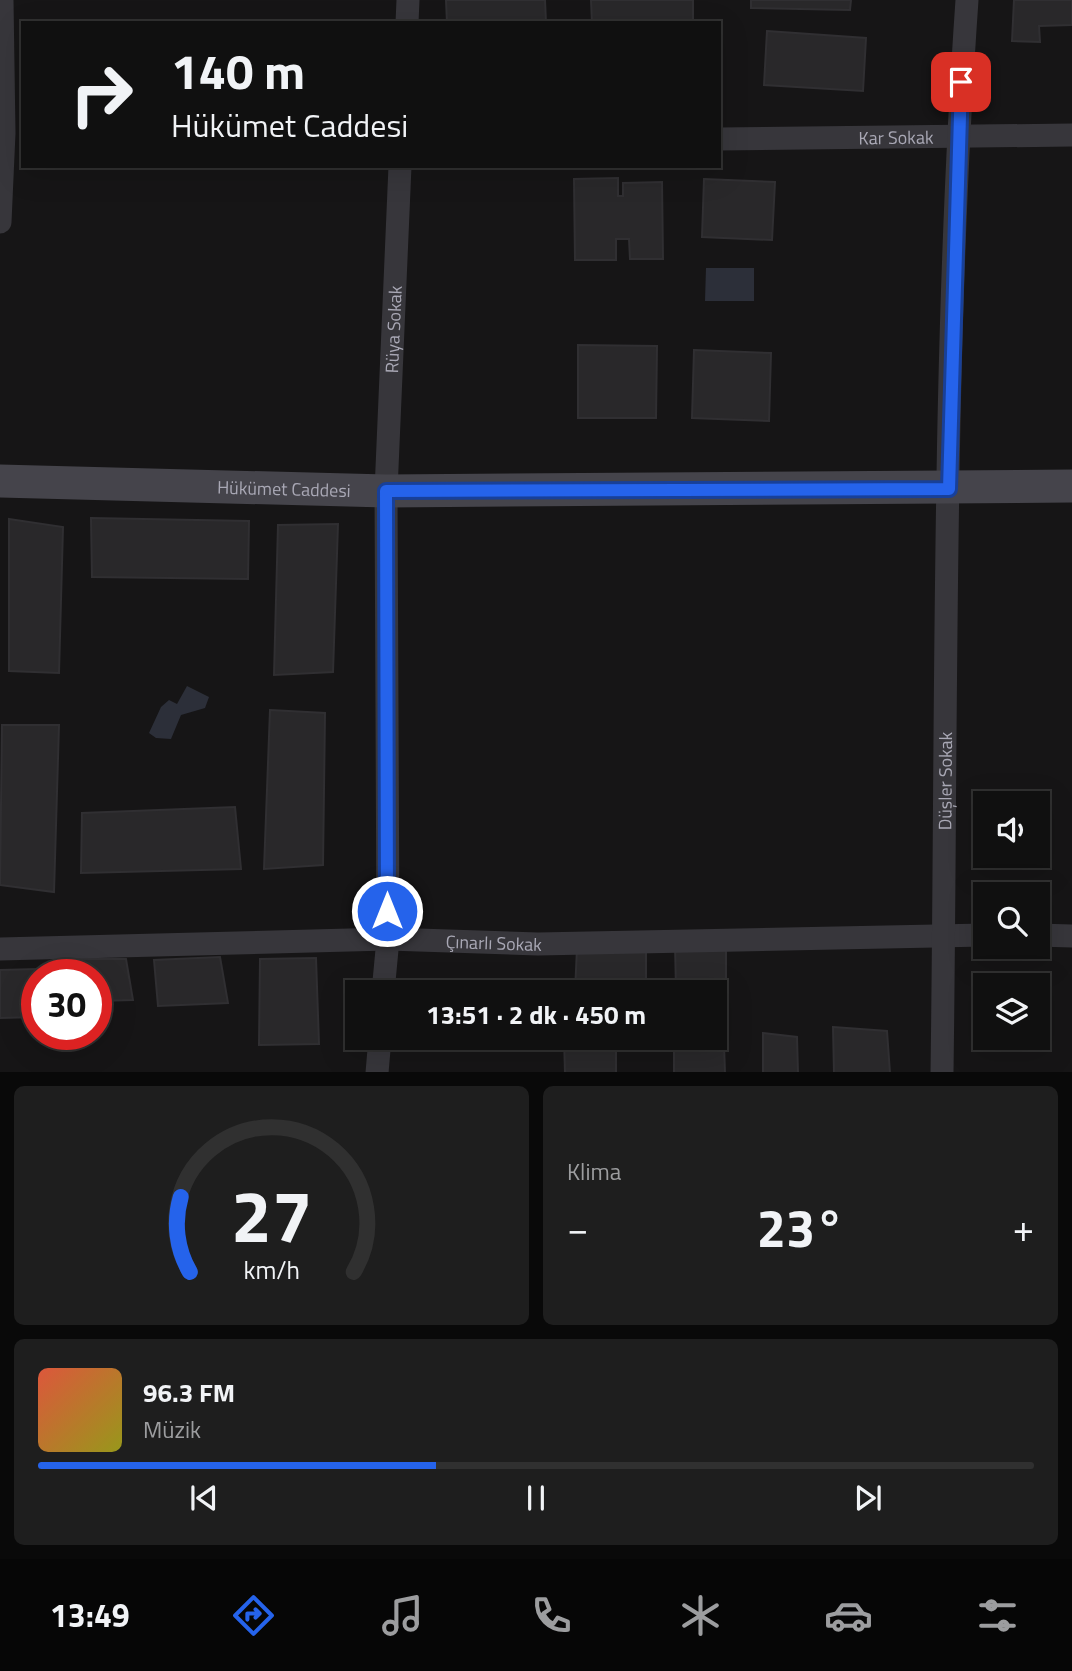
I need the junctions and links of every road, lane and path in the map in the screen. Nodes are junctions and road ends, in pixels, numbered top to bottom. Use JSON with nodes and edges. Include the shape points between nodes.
{"nodes":[{"id":1,"x":2,"y":0,"type":"edge"},
{"id":2,"x":408,"y":0,"type":"edge"},
{"id":3,"x":967,"y":0,"type":"edge"},
{"id":4,"x":407,"y":21,"type":"edge"},
{"id":5,"x":9,"y":133,"type":"edge"},
{"id":6,"x":1072,"y":135,"type":"edge"},
{"id":7,"x":958,"y":136,"type":"junction"},
{"id":8,"x":721,"y":139,"type":"edge"},
{"id":9,"x":400,"y":168,"type":"edge"},
{"id":10,"x":0,"y":222,"type":"edge"},
{"id":11,"x":0,"y":481,"type":"edge"},
{"id":12,"x":1072,"y":486,"type":"edge"},
{"id":13,"x":949,"y":489,"type":"junction"},
{"id":14,"x":386,"y":491,"type":"junction"},
{"id":15,"x":944,"y":934,"type":"junction"},
{"id":16,"x":973,"y":935,"type":"edge"},
{"id":17,"x":1050,"y":936,"type":"edge"},
{"id":18,"x":1072,"y":936,"type":"edge"},
{"id":19,"x":388,"y":939,"type":"junction"},
{"id":20,"x":0,"y":949,"type":"edge"},
{"id":21,"x":384,"y":980,"type":"edge"},
{"id":22,"x":379,"y":1050,"type":"edge"},
{"id":23,"x":377,"y":1072,"type":"edge"},
{"id":24,"x":942,"y":1072,"type":"edge"}],
"edges":[{"from":1,"to":5,"type":"street"},
{"from":2,"to":4,"type":"street"},
{"from":3,"to":7,"type":"street","name":"Düşler Sokak"},
{"from":5,"to":10,"type":"street"},
{"from":6,"to":7,"type":"street","name":"Kar Sokak"},
{"from":7,"to":8,"type":"street","name":"Kar Sokak"},
{"from":7,"to":13,"type":"street","name":"Düşler Sokak"},
{"from":9,"to":14,"type":"street","name":"Rüya Sokak"},
{"from":11,"to":14,"type":"street","name":"Hükümet Caddesi"},
{"from":12,"to":13,"type":"street","name":"Hükümet Caddesi"},
{"from":13,"to":14,"type":"street","name":"Hükümet Caddesi"},
{"from":13,"to":15,"type":"street","name":"Düşler Sokak"},
{"from":14,"to":19,"type":"street","name":"Rüya Sokak"},
{"from":15,"to":16,"type":"street","name":"Çınarlı Sokak"},
{"from":15,"to":19,"type":"street","name":"Çınarlı Sokak","via":[[538,944]]},
{"from":15,"to":24,"type":"street","name":"Düşler Sokak"},
{"from":17,"to":18,"type":"street"},
{"from":19,"to":20,"type":"street","name":"Çınarlı Sokak"},
{"from":19,"to":21,"type":"street","name":"Rüya Sokak"},
{"from":22,"to":23,"type":"street"}]}
